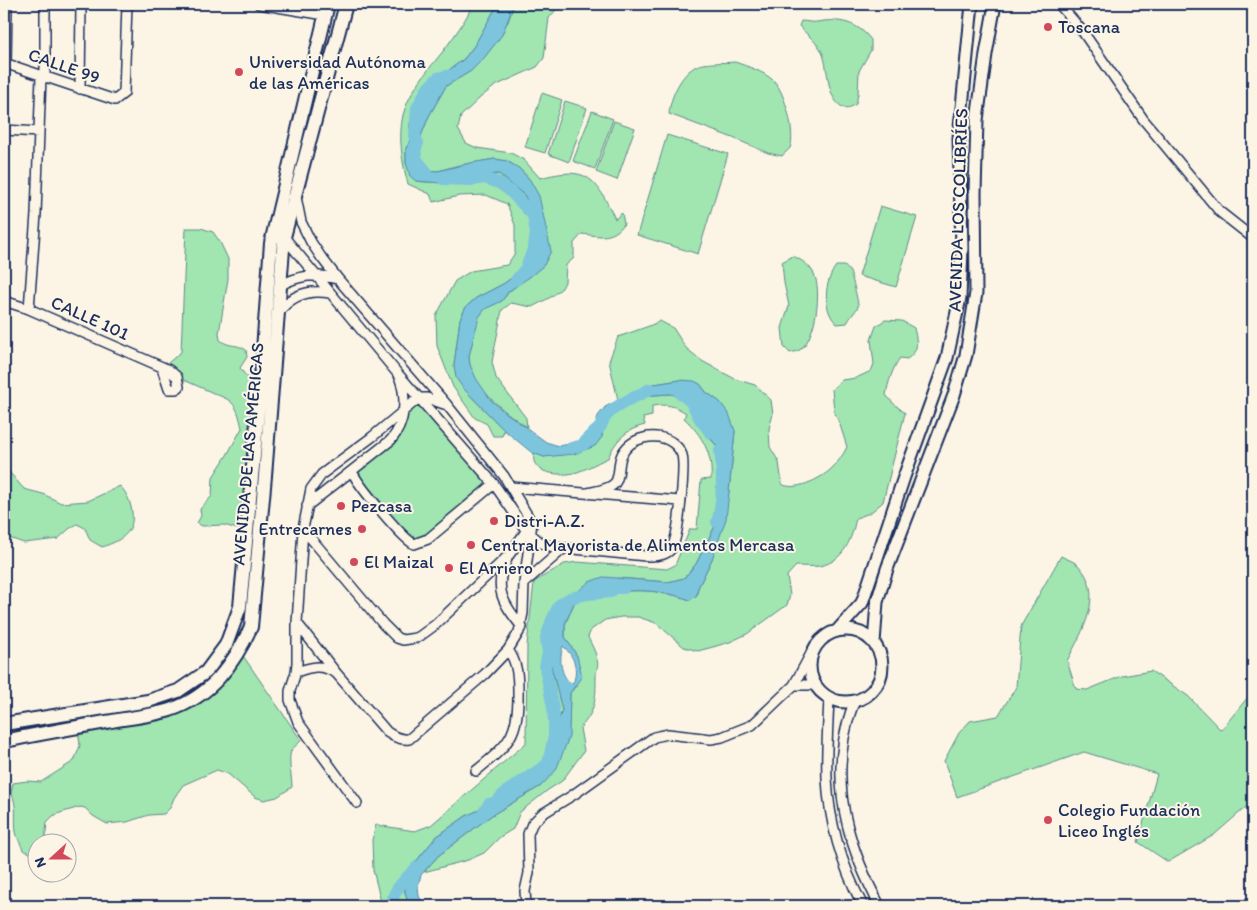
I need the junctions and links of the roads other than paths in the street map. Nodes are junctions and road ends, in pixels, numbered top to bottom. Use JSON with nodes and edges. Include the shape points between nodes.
{"nodes":[{"id":1,"x":7,"y":4,"type":"edge"},
{"id":2,"x":45,"y":4,"type":"edge"},
{"id":3,"x":81,"y":4,"type":"edge"},
{"id":4,"x":127,"y":4,"type":"edge"},
{"id":5,"x":260,"y":4,"type":"edge"},
{"id":6,"x":346,"y":4,"type":"edge"},
{"id":7,"x":972,"y":4,"type":"edge"},
{"id":8,"x":995,"y":4,"type":"edge"},
{"id":9,"x":1058,"y":4,"type":"edge"},
{"id":10,"x":327,"y":9,"type":"edge"},
{"id":11,"x":967,"y":50,"type":"junction"},
{"id":12,"x":986,"y":54,"type":"junction"},
{"id":13,"x":5,"y":63,"type":"edge"},
{"id":14,"x":43,"y":77,"type":"junction"},
{"id":15,"x":80,"y":90,"type":"junction"},
{"id":16,"x":4,"y":130,"type":"edge"},
{"id":17,"x":39,"y":132,"type":"junction"},
{"id":18,"x":295,"y":192,"type":"junction"},
{"id":19,"x":274,"y":224,"type":"junction"},
{"id":20,"x":284,"y":237,"type":"junction"},
{"id":21,"x":1253,"y":238,"type":"edge"},
{"id":22,"x":314,"y":275,"type":"junction"},
{"id":23,"x":338,"y":279,"type":"junction"},
{"id":24,"x":279,"y":286,"type":"junction"},
{"id":25,"x":330,"y":293,"type":"junction"},
{"id":26,"x":4,"y":301,"type":"edge"},
{"id":27,"x":267,"y":306,"type":"junction"},
{"id":28,"x":363,"y":308,"type":"junction"},
{"id":29,"x":29,"y":309,"type":"junction"},
{"id":30,"x":278,"y":313,"type":"junction"},
{"id":31,"x":350,"y":318,"type":"junction"},
{"id":32,"x":397,"y":348,"type":"junction"},
{"id":33,"x":384,"y":358,"type":"junction"},
{"id":34,"x":162,"y":368,"type":"dead end"},
{"id":35,"x":398,"y":374,"type":"junction"},
{"id":36,"x":419,"y":398,"type":"junction"},
{"id":37,"x":447,"y":406,"type":"junction"},
{"id":38,"x":402,"y":416,"type":"junction"},
{"id":39,"x":494,"y":464,"type":"junction"},
{"id":40,"x":352,"y":471,"type":"junction"},
{"id":41,"x":494,"y":484,"type":"junction"},
{"id":42,"x":511,"y":487,"type":"junction"},
{"id":43,"x":587,"y":493,"type":"junction"},
{"id":44,"x":680,"y":501,"type":"junction"},
{"id":45,"x":307,"y":506,"type":"junction"},
{"id":46,"x":303,"y":528,"type":"junction"},
{"id":47,"x":530,"y":529,"type":"junction"},
{"id":48,"x":563,"y":549,"type":"junction"},
{"id":49,"x":510,"y":556,"type":"junction"},
{"id":50,"x":524,"y":583,"type":"junction"},
{"id":51,"x":297,"y":623,"type":"junction"},
{"id":52,"x":522,"y":627,"type":"junction"},
{"id":53,"x":837,"y":631,"type":"junction"},
{"id":54,"x":874,"y":642,"type":"junction"},
{"id":55,"x":508,"y":650,"type":"junction"},
{"id":56,"x":813,"y":650,"type":"junction"},
{"id":57,"x":296,"y":672,"type":"junction"},
{"id":58,"x":337,"y":674,"type":"junction"},
{"id":59,"x":794,"y":685,"type":"junction"},
{"id":60,"x":815,"y":685,"type":"junction"},
{"id":61,"x":828,"y":698,"type":"junction"},
{"id":62,"x":855,"y":701,"type":"junction"},
{"id":63,"x":4,"y":724,"type":"edge"},
{"id":64,"x":4,"y":741,"type":"edge"},
{"id":65,"x":476,"y":771,"type":"dead end"},
{"id":66,"x":357,"y":803,"type":"dead end"},
{"id":67,"x":526,"y":906,"type":"edge"},
{"id":68,"x":863,"y":906,"type":"edge"},
{"id":69,"x":880,"y":906,"type":"edge"}],
"edges":[{"from":1,"to":13,"type":"street"},
{"from":2,"to":14,"type":"street"},
{"from":3,"to":15,"type":"street"},
{"from":4,"to":15,"type":"street","name":"CALLE 99","via":[[124,93],[115,100]]},
{"from":5,"to":10,"type":"street"},
{"from":6,"to":18,"type":"highway","name":"AVENIDA DE LAS AMÉRICAS"},
{"from":7,"to":11,"type":"main road","name":"AVENIDA LOS COLIBRÍES"},
{"from":8,"to":12,"type":"main road","name":"AVENIDA LOS COLIBRÍES"},
{"from":9,"to":21,"type":"street","via":[[1083,32],[1143,119],[1220,212]]},
{"from":10,"to":19,"type":"highway","name":"AVENIDA DE LAS AMÉRICAS"},
{"from":11,"to":12,"type":"main road"},
{"from":11,"to":53,"type":"main road","name":"AVENIDA LOS COLIBRÍES","via":[[960,138],[960,298],[947,358],[862,603]]},
{"from":12,"to":54,"type":"main road","name":"AVENIDA LOS COLIBRÍES","via":[[976,120],[976,293],[966,355],[954,395],[887,569],[877,602]]},
{"from":13,"to":14,"type":"street","name":"CALLE 99"},
{"from":14,"to":15,"type":"street","name":"CALLE 99"},
{"from":14,"to":17,"type":"street"},
{"from":16,"to":17,"type":"street"},
{"from":17,"to":29,"type":"street"},
{"from":18,"to":20,"type":"highway","name":"AVENIDA DE LAS AMÉRICAS"},
{"from":18,"to":23,"type":"street","via":[[307,236]]},
{"from":19,"to":20,"type":"highway"},
{"from":19,"to":27,"type":"highway","name":"AVENIDA DE LAS AMÉRICAS"},
{"from":20,"to":22,"type":"street"},
{"from":20,"to":24,"type":"highway","name":"AVENIDA DE LAS AMÉRICAS"},
{"from":22,"to":23,"type":"street"},
{"from":22,"to":24,"type":"street","via":[[302,276]]},
{"from":22,"to":25,"type":"street"},
{"from":23,"to":28,"type":"street"},
{"from":24,"to":27,"type":"highway"},
{"from":24,"to":30,"type":"highway","name":"AVENIDA DE LAS AMÉRICAS"},
{"from":25,"to":30,"type":"street","via":[[300,294]]},
{"from":25,"to":31,"type":"street"},
{"from":26,"to":29,"type":"street","name":"CALLE 101"},
{"from":27,"to":63,"type":"highway","name":"AVENIDA DE LAS AMÉRICAS","via":[[240,607],[226,645],[206,672],[169,695]]},
{"from":28,"to":31,"type":"street"},
{"from":28,"to":32,"type":"street"},
{"from":29,"to":34,"type":"street","name":"CALLE 101"},
{"from":30,"to":64,"type":"highway","name":"AVENIDA DE LAS AMÉRICAS","via":[[251,627],[226,671],[195,698],[171,710]]},
{"from":31,"to":33,"type":"street"},
{"from":32,"to":33,"type":"street"},
{"from":32,"to":37,"type":"street"},
{"from":33,"to":35,"type":"street"},
{"from":35,"to":36,"type":"street"},
{"from":35,"to":38,"type":"street","via":[[403,392]]},
{"from":36,"to":37,"type":"street"},
{"from":36,"to":38,"type":"street"},
{"from":36,"to":41,"type":"street"},
{"from":37,"to":39,"type":"street"},
{"from":38,"to":40,"type":"street","via":[[397,434]]},
{"from":38,"to":45,"type":"street","via":[[322,474],[311,489]]},
{"from":39,"to":41,"type":"street"},
{"from":39,"to":42,"type":"street"},
{"from":40,"to":41,"type":"street","via":[[407,540],[414,544],[428,539]]},
{"from":40,"to":45,"type":"street"},
{"from":41,"to":47,"type":"street"},
{"from":42,"to":43,"type":"street"},
{"from":42,"to":47,"type":"street"},
{"from":43,"to":44,"type":"street"},
{"from":43,"to":44,"type":"street","via":[[606,488],[616,481],[620,458],[630,446],[643,438],[659,437],[674,444],[682,456]]},
{"from":44,"to":48,"type":"street","via":[[674,544],[671,550],[661,555]]},
{"from":45,"to":46,"type":"street"},
{"from":46,"to":49,"type":"street","via":[[383,624],[403,640],[416,638],[435,625]]},
{"from":46,"to":51,"type":"street"},
{"from":47,"to":48,"type":"street","via":[[541,543]]},
{"from":47,"to":49,"type":"street"},
{"from":47,"to":50,"type":"street"},
{"from":48,"to":50,"type":"street"},
{"from":49,"to":52,"type":"street","via":[[501,578],[502,599]]},
{"from":50,"to":52,"type":"street"},
{"from":51,"to":57,"type":"street"},
{"from":51,"to":58,"type":"street"},
{"from":52,"to":55,"type":"street"},
{"from":53,"to":54,"type":"main road","via":[[857,631]]},
{"from":53,"to":56,"type":"main road","via":[[823,638]]},
{"from":54,"to":62,"type":"main road","via":[[882,662],[882,672],[868,694]]},
{"from":55,"to":58,"type":"street","via":[[485,674],[409,739],[403,740],[387,732]]},
{"from":55,"to":65,"type":"street","via":[[518,673],[517,720],[504,746]]},
{"from":56,"to":59,"type":"street"},
{"from":56,"to":60,"type":"main road","via":[[810,662]]},
{"from":57,"to":58,"type":"street","via":[[316,666]]},
{"from":57,"to":66,"type":"street","via":[[290,700],[298,722]]},
{"from":59,"to":60,"type":"street"},
{"from":59,"to":67,"type":"street","via":[[752,726],[711,739],[668,734],[654,738],[542,814],[528,834]]},
{"from":60,"to":61,"type":"main road"},
{"from":61,"to":62,"type":"main road"},
{"from":61,"to":68,"type":"street","via":[[827,778],[832,819],[840,854]]},
{"from":62,"to":69,"type":"street","via":[[849,713],[841,753],[842,798],[853,849]]}]}
